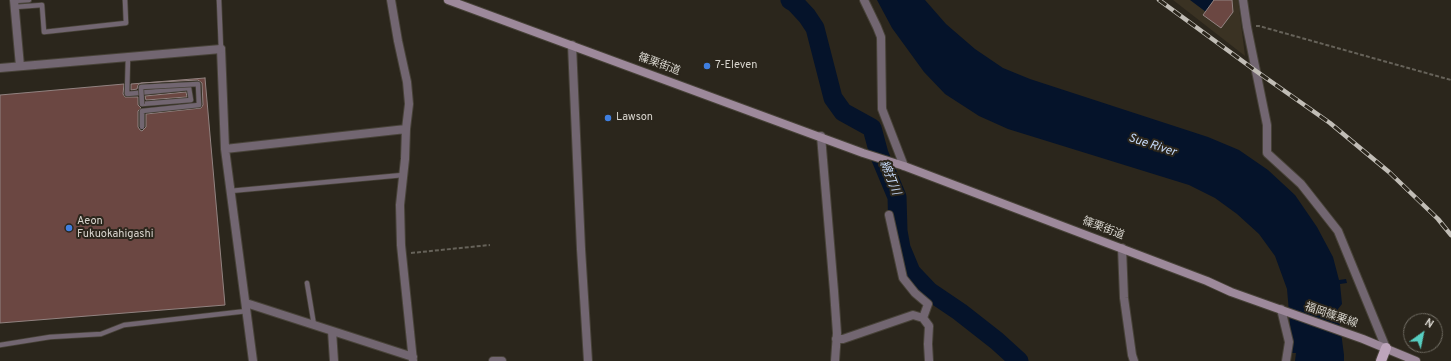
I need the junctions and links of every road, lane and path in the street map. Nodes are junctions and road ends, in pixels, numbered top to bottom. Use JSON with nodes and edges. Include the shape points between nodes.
{"nodes":[{"id":1,"x":29,"y":0,"type":"edge"},
{"id":2,"x":125,"y":0,"type":"edge"},
{"id":3,"x":219,"y":0,"type":"edge"},
{"id":4,"x":391,"y":0,"type":"edge"},
{"id":5,"x":448,"y":0,"type":"edge"},
{"id":6,"x":864,"y":0,"type":"edge"},
{"id":7,"x":1243,"y":0,"type":"edge"},
{"id":8,"x":14,"y":2,"type":"edge"},
{"id":9,"x":1247,"y":28,"type":"junction"},
{"id":10,"x":572,"y":45,"type":"junction"},
{"id":11,"x":221,"y":49,"type":"junction"},
{"id":12,"x":128,"y":57,"type":"junction"},
{"id":13,"x":20,"y":66,"type":"junction"},
{"id":14,"x":0,"y":68,"type":"edge"},
{"id":15,"x":1451,"y":80,"type":"edge"},
{"id":16,"x":142,"y":127,"type":"dead end"},
{"id":17,"x":406,"y":129,"type":"junction"},
{"id":18,"x":821,"y":136,"type":"junction"},
{"id":19,"x":225,"y":149,"type":"junction"},
{"id":20,"x":904,"y":166,"type":"junction"},
{"id":21,"x":403,"y":176,"type":"junction"},
{"id":22,"x":230,"y":191,"type":"junction"},
{"id":23,"x":889,"y":215,"type":"dead end"},
{"id":24,"x":490,"y":245,"type":"dead end"},
{"id":25,"x":1122,"y":248,"type":"junction"},
{"id":26,"x":402,"y":254,"type":"junction"},
{"id":27,"x":308,"y":283,"type":"dead end"},
{"id":28,"x":246,"y":307,"type":"junction"},
{"id":29,"x":1281,"y":309,"type":"junction"},
{"id":30,"x":1292,"y":314,"type":"joint"},
{"id":31,"x":923,"y":318,"type":"junction"},
{"id":32,"x":314,"y":325,"type":"junction"},
{"id":33,"x":332,"y":331,"type":"junction"},
{"id":34,"x":836,"y":339,"type":"junction"},
{"id":35,"x":0,"y":345,"type":"edge"},
{"id":36,"x":1386,"y":348,"type":"junction"},
{"id":37,"x":413,"y":359,"type":"edge"},
{"id":38,"x":253,"y":361,"type":"edge"},
{"id":39,"x":334,"y":361,"type":"edge"},
{"id":40,"x":493,"y":361,"type":"edge"},
{"id":41,"x":502,"y":361,"type":"edge"},
{"id":42,"x":588,"y":361,"type":"edge"},
{"id":43,"x":835,"y":361,"type":"edge"},
{"id":44,"x":929,"y":361,"type":"edge"},
{"id":45,"x":1134,"y":361,"type":"edge"},
{"id":46,"x":1286,"y":361,"type":"edge"},
{"id":47,"x":1381,"y":361,"type":"edge"},
{"id":48,"x":1389,"y":361,"type":"edge"},
{"id":49,"x":1416,"y":361,"type":"edge"}],
"edges":[{"from":1,"to":8,"type":"lane"},
{"from":2,"to":8,"type":"lane","via":[[126,23],[44,32],[42,5]]},
{"from":3,"to":11,"type":"lane"},
{"from":4,"to":17,"type":"street","via":[[407,82],[409,104]]},
{"from":5,"to":10,"type":"main road","name":"篠栗街道"},
{"from":6,"to":20,"type":"street","via":[[881,37],[882,109]]},
{"from":7,"to":9,"type":"street"},
{"from":8,"to":13,"type":"street"},
{"from":9,"to":15,"type":"path","via":[[1259,26]]},
{"from":9,"to":36,"type":"street","via":[[1267,125],[1267,154],[1301,184],[1338,231]]},
{"from":10,"to":18,"type":"main road","name":"篠栗街道"},
{"from":10,"to":42,"type":"street"},
{"from":11,"to":12,"type":"street"},
{"from":11,"to":19,"type":"street"},
{"from":12,"to":13,"type":"street"},
{"from":12,"to":16,"type":"lane","bridge":true,"via":[[127,94],[189,88],[191,100],[142,104],[141,87],[198,84],[199,105],[142,111]]},
{"from":13,"to":14,"type":"street"},
{"from":17,"to":19,"type":"street"},
{"from":17,"to":21,"type":"street"},
{"from":18,"to":20,"type":"main road","name":"篠栗街道"},
{"from":18,"to":34,"type":"street"},
{"from":19,"to":22,"type":"street"},
{"from":20,"to":25,"type":"main road","name":"篠栗街道"},
{"from":21,"to":22,"type":"lane"},
{"from":21,"to":26,"type":"street","via":[[400,205]]},
{"from":22,"to":28,"type":"street"},
{"from":23,"to":31,"type":"street","via":[[903,278],[928,304]]},
{"from":24,"to":26,"type":"path"},
{"from":25,"to":29,"type":"main road","name":"篠栗街道","via":[[1231,292]]},
{"from":25,"to":45,"type":"street","via":[[1124,298]]},
{"from":26,"to":37,"type":"street"},
{"from":27,"to":32,"type":"lane"},
{"from":28,"to":32,"type":"street"},
{"from":28,"to":35,"type":"lane","via":[[124,325],[101,334],[50,337]]},
{"from":28,"to":38,"type":"street"},
{"from":29,"to":30,"type":"main road","name":"篠栗街道"},
{"from":29,"to":46,"type":"street","via":[[1289,342]]},
{"from":30,"to":36,"type":"main road","name":"福岡篠栗線"},
{"from":31,"to":34,"type":"street","via":[[913,315],[843,339]]},
{"from":31,"to":44,"type":"street","via":[[929,326]]},
{"from":32,"to":33,"type":"street"},
{"from":33,"to":37,"type":"street"},
{"from":33,"to":39,"type":"street"},
{"from":34,"to":43,"type":"street"},
{"from":36,"to":47,"type":"main road"},
{"from":36,"to":48,"type":"main road"},
{"from":36,"to":49,"type":"main road","name":"福岡篠栗線"},
{"from":40,"to":41,"type":"street"}]}
